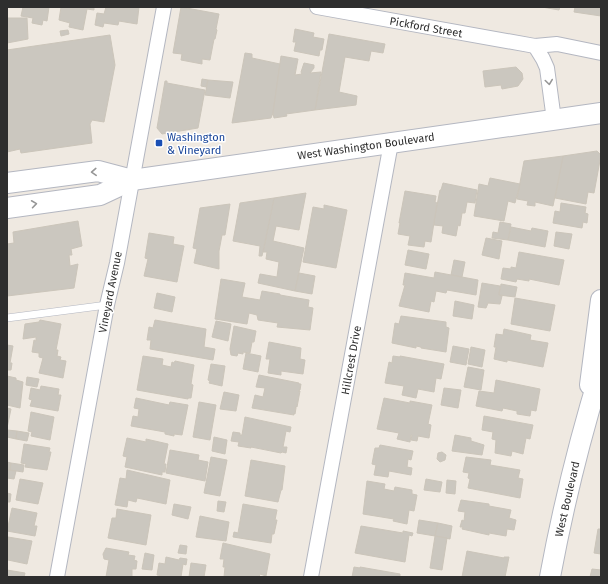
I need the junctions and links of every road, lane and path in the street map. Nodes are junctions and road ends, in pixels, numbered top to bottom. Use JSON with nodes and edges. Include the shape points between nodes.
{"nodes":[{"id":1,"x":164,"y":7,"type":"edge"},
{"id":2,"x":317,"y":7,"type":"edge"},
{"id":3,"x":535,"y":46,"type":"junction"},
{"id":4,"x":601,"y":53,"type":"edge"},
{"id":5,"x":601,"y":113,"type":"edge"},
{"id":6,"x":554,"y":120,"type":"junction"},
{"id":7,"x":390,"y":142,"type":"junction"},
{"id":8,"x":132,"y":180,"type":"junction"},
{"id":9,"x":7,"y":183,"type":"edge"},
{"id":10,"x":7,"y":208,"type":"edge"},
{"id":11,"x":601,"y":300,"type":"edge"},
{"id":12,"x":107,"y":305,"type":"junction"},
{"id":13,"x":7,"y":318,"type":"edge"},
{"id":14,"x":601,"y":370,"type":"edge"},
{"id":15,"x":585,"y":421,"type":"junction"},
{"id":16,"x":57,"y":577,"type":"edge"},
{"id":17,"x":312,"y":577,"type":"edge"},
{"id":18,"x":550,"y":577,"type":"edge"}],
"edges":[{"from":1,"to":8,"type":"street","name":"Vineyard Avenue"},
{"from":2,"to":3,"type":"street","name":"Pickford Street"},
{"from":3,"to":4,"type":"street","name":"Pickford Street","via":[[557,44]]},
{"from":3,"to":6,"type":"street","one_way":true,"via":[[547,68]]},
{"from":5,"to":6,"type":"main road","name":"West Washington Boulevard"},
{"from":6,"to":7,"type":"main road","name":"West Washington Boulevard"},
{"from":7,"to":8,"type":"main road","name":"West Washington Boulevard"},
{"from":7,"to":17,"type":"street","name":"Hillcrest Drive"},
{"from":8,"to":9,"type":"main road","name":"West Washington Boulevard","one_way":true,"via":[[98,171]]},
{"from":10,"to":8,"type":"main road","name":"West Washington Boulevard","one_way":true,"via":[[100,195]]},
{"from":8,"to":12,"type":"street","name":"Vineyard Avenue"},
{"from":11,"to":15,"type":"main road","name":"West Boulevard"},
{"from":12,"to":13,"type":"lane"},
{"from":12,"to":16,"type":"street","name":"Vineyard Avenue"},
{"from":14,"to":15,"type":"main road","name":"West Boulevard"},
{"from":15,"to":18,"type":"main road","name":"West Boulevard"}]}
